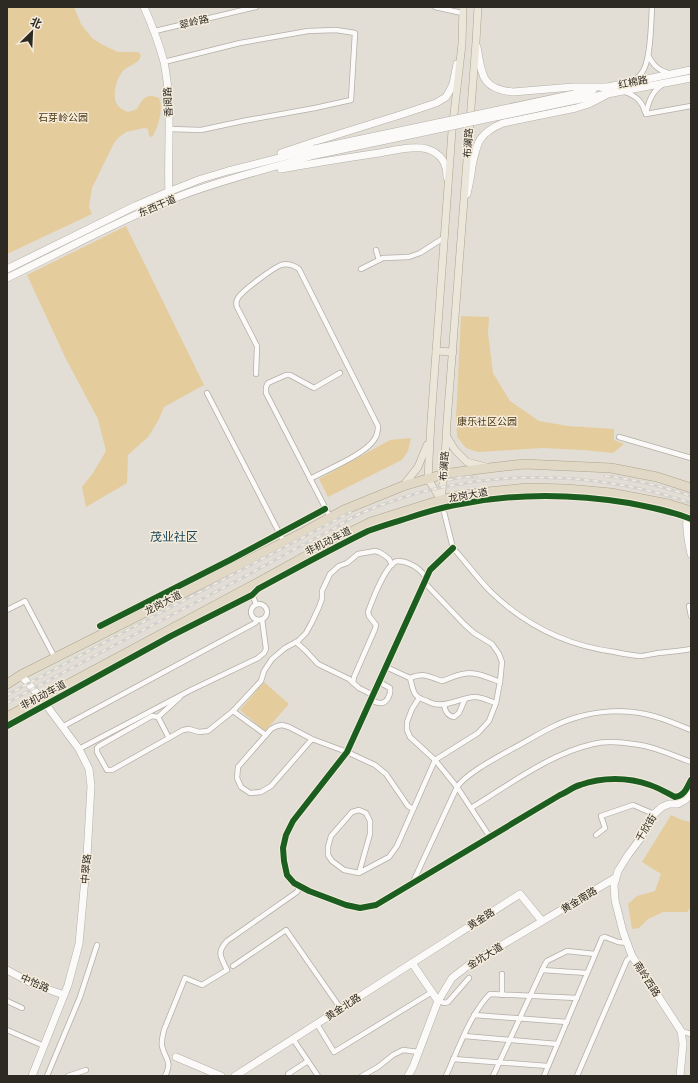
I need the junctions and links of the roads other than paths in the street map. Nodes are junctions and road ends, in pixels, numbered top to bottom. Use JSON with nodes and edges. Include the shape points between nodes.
{"nodes":[{"id":1,"x":144,"y":7,"type":"edge"},
{"id":2,"x":256,"y":7,"type":"edge"},
{"id":3,"x":435,"y":7,"type":"edge"},
{"id":4,"x":478,"y":7,"type":"edge"},
{"id":5,"x":652,"y":7,"type":"edge"},
{"id":6,"x":463,"y":10,"type":"edge"},
{"id":7,"x":155,"y":31,"type":"junction"},
{"id":8,"x":476,"y":42,"type":"junction"},
{"id":9,"x":462,"y":44,"type":"junction"},
{"id":10,"x":648,"y":55,"type":"junction"},
{"id":11,"x":164,"y":62,"type":"junction"},
{"id":12,"x":691,"y":70,"type":"edge"},
{"id":13,"x":673,"y":74,"type":"junction"},
{"id":14,"x":691,"y":78,"type":"edge"},
{"id":15,"x":633,"y":82,"type":"junction"},
{"id":16,"x":666,"y":83,"type":"junction"},
{"id":17,"x":607,"y":91,"type":"junction"},
{"id":18,"x":624,"y":91,"type":"junction"},
{"id":19,"x":691,"y":106,"type":"edge"},
{"id":20,"x":646,"y":114,"type":"junction"},
{"id":21,"x":170,"y":129,"type":"junction"},
{"id":22,"x":314,"y":152,"type":"junction"},
{"id":23,"x":228,"y":171,"type":"junction"},
{"id":24,"x":230,"y":179,"type":"junction"},
{"id":25,"x":168,"y":192,"type":"junction"},
{"id":26,"x":169,"y":200,"type":"junction"},
{"id":27,"x":447,"y":211,"type":"junction"},
{"id":28,"x":463,"y":214,"type":"junction"},
{"id":29,"x":445,"y":237,"type":"junction"},
{"id":30,"x":376,"y":250,"type":"dead end"},
{"id":31,"x":379,"y":260,"type":"junction"},
{"id":32,"x":7,"y":269,"type":"edge"},
{"id":33,"x":361,"y":270,"type":"dead end"},
{"id":34,"x":7,"y":278,"type":"edge"},
{"id":35,"x":436,"y":351,"type":"junction"},
{"id":36,"x":453,"y":352,"type":"junction"},
{"id":37,"x":340,"y":373,"type":"dead end"},
{"id":38,"x":256,"y":374,"type":"dead end"},
{"id":39,"x":207,"y":393,"type":"dead end"},
{"id":40,"x":446,"y":437,"type":"junction"},
{"id":41,"x":619,"y":437,"type":"dead end"},
{"id":42,"x":430,"y":439,"type":"junction"},
{"id":43,"x":691,"y":458,"type":"edge"},
{"id":44,"x":488,"y":468,"type":"junction"},
{"id":45,"x":444,"y":474,"type":"junction"},
{"id":46,"x":310,"y":479,"type":"junction"},
{"id":47,"x":428,"y":479,"type":"junction"},
{"id":48,"x":403,"y":486,"type":"junction"},
{"id":49,"x":691,"y":488,"type":"edge"},
{"id":50,"x":441,"y":500,"type":"junction"},
{"id":51,"x":689,"y":511,"type":"edge"},
{"id":52,"x":330,"y":518,"type":"junction"},
{"id":53,"x":284,"y":542,"type":"junction"},
{"id":54,"x":452,"y":548,"type":"junction"},
{"id":55,"x":691,"y":554,"type":"edge"},
{"id":56,"x":392,"y":565,"type":"junction"},
{"id":57,"x":425,"y":580,"type":"junction"},
{"id":58,"x":249,"y":587,"type":"junction"},
{"id":59,"x":256,"y":604,"type":"junction"},
{"id":60,"x":690,"y":606,"type":"dead end"},
{"id":61,"x":7,"y":610,"type":"edge"},
{"id":62,"x":691,"y":616,"type":"edge"},
{"id":63,"x":260,"y":619,"type":"junction"},
{"id":64,"x":296,"y":642,"type":"junction"},
{"id":65,"x":691,"y":649,"type":"edge"},
{"id":66,"x":55,"y":658,"type":"junction"},
{"id":67,"x":386,"y":666,"type":"junction"},
{"id":68,"x":21,"y":675,"type":"junction"},
{"id":69,"x":410,"y":678,"type":"junction"},
{"id":70,"x":7,"y":682,"type":"edge"},
{"id":71,"x":379,"y":682,"type":"junction"},
{"id":72,"x":500,"y":682,"type":"junction"},
{"id":73,"x":353,"y":683,"type":"junction"},
{"id":74,"x":186,"y":692,"type":"junction"},
{"id":75,"x":373,"y":695,"type":"junction"},
{"id":76,"x":41,"y":698,"type":"junction"},
{"id":77,"x":418,"y":698,"type":"junction"},
{"id":78,"x":465,"y":699,"type":"junction"},
{"id":79,"x":371,"y":700,"type":"junction"},
{"id":80,"x":496,"y":703,"type":"junction"},
{"id":81,"x":444,"y":704,"type":"junction"},
{"id":82,"x":233,"y":711,"type":"junction"},
{"id":83,"x":7,"y":717,"type":"edge"},
{"id":84,"x":158,"y":717,"type":"junction"},
{"id":85,"x":62,"y":727,"type":"junction"},
{"id":86,"x":691,"y":730,"type":"edge"},
{"id":87,"x":266,"y":735,"type":"junction"},
{"id":88,"x":169,"y":738,"type":"junction"},
{"id":89,"x":312,"y":739,"type":"junction"},
{"id":90,"x":79,"y":749,"type":"junction"},
{"id":91,"x":347,"y":752,"type":"junction"},
{"id":92,"x":435,"y":760,"type":"junction"},
{"id":93,"x":691,"y":762,"type":"edge"},
{"id":94,"x":691,"y":780,"type":"edge"},
{"id":95,"x":456,"y":787,"type":"junction"},
{"id":96,"x":691,"y":794,"type":"edge"},
{"id":97,"x":471,"y":808,"type":"junction"},
{"id":98,"x":413,"y":809,"type":"junction"},
{"id":99,"x":654,"y":814,"type":"junction"},
{"id":100,"x":596,"y":835,"type":"dead end"},
{"id":101,"x":490,"y":837,"type":"junction"},
{"id":102,"x":359,"y":873,"type":"junction"},
{"id":103,"x":615,"y":878,"type":"junction"},
{"id":104,"x":413,"y":883,"type":"junction"},
{"id":105,"x":300,"y":886,"type":"junction"},
{"id":106,"x":542,"y":921,"type":"junction"},
{"id":107,"x":628,"y":943,"type":"junction"},
{"id":108,"x":97,"y":945,"type":"dead end"},
{"id":109,"x":595,"y":954,"type":"junction"},
{"id":110,"x":632,"y":956,"type":"junction"},
{"id":111,"x":412,"y":963,"type":"junction"},
{"id":112,"x":232,"y":966,"type":"dead end"},
{"id":113,"x":542,"y":970,"type":"junction"},
{"id":114,"x":8,"y":972,"type":"edge"},
{"id":115,"x":587,"y":973,"type":"junction"},
{"id":116,"x":502,"y":974,"type":"dead end"},
{"id":117,"x":469,"y":978,"type":"dead end"},
{"id":118,"x":432,"y":992,"type":"junction"},
{"id":119,"x":64,"y":995,"type":"junction"},
{"id":120,"x":502,"y":995,"type":"junction"},
{"id":121,"x":530,"y":996,"type":"junction"},
{"id":122,"x":576,"y":998,"type":"junction"},
{"id":123,"x":438,"y":1001,"type":"junction"},
{"id":124,"x":7,"y":1002,"type":"edge"},
{"id":125,"x":22,"y":1008,"type":"dead end"},
{"id":126,"x":341,"y":1009,"type":"junction"},
{"id":127,"x":474,"y":1015,"type":"junction"},
{"id":128,"x":520,"y":1018,"type":"junction"},
{"id":129,"x":566,"y":1022,"type":"junction"},
{"id":130,"x":317,"y":1024,"type":"junction"},
{"id":131,"x":7,"y":1030,"type":"edge"},
{"id":132,"x":681,"y":1031,"type":"junction"},
{"id":133,"x":691,"y":1034,"type":"edge"},
{"id":134,"x":464,"y":1036,"type":"junction"},
{"id":135,"x":293,"y":1039,"type":"junction"},
{"id":136,"x":510,"y":1040,"type":"junction"},
{"id":137,"x":557,"y":1044,"type":"junction"},
{"id":138,"x":44,"y":1046,"type":"junction"},
{"id":139,"x":419,"y":1052,"type":"junction"},
{"id":140,"x":176,"y":1057,"type":"dead end"},
{"id":141,"x":453,"y":1060,"type":"junction"},
{"id":142,"x":308,"y":1061,"type":"junction"},
{"id":143,"x":499,"y":1062,"type":"junction"},
{"id":144,"x":548,"y":1066,"type":"junction"},
{"id":145,"x":86,"y":1070,"type":"dead end"},
{"id":146,"x":32,"y":1076,"type":"edge"},
{"id":147,"x":47,"y":1076,"type":"edge"},
{"id":148,"x":68,"y":1076,"type":"edge"},
{"id":149,"x":165,"y":1076,"type":"edge"},
{"id":150,"x":221,"y":1076,"type":"edge"},
{"id":151,"x":235,"y":1076,"type":"edge"},
{"id":152,"x":290,"y":1076,"type":"edge"},
{"id":153,"x":318,"y":1076,"type":"edge"},
{"id":154,"x":362,"y":1076,"type":"edge"},
{"id":155,"x":408,"y":1076,"type":"edge"},
{"id":156,"x":446,"y":1076,"type":"edge"},
{"id":157,"x":493,"y":1076,"type":"edge"},
{"id":158,"x":544,"y":1076,"type":"edge"},
{"id":159,"x":577,"y":1076,"type":"edge"},
{"id":160,"x":680,"y":1076,"type":"edge"}],
"edges":[{"from":1,"to":7,"type":"main road","name":"香阅路"},
{"from":2,"to":7,"type":"street","name":"翠岭路"},
{"from":3,"to":6,"type":"street"},
{"from":4,"to":8,"type":"main road","name":"布澜路"},
{"from":5,"to":10,"type":"street"},
{"from":6,"to":9,"type":"main road","name":"布澜路"},
{"from":7,"to":11,"type":"main road","name":"香阅路"},
{"from":8,"to":17,"type":"main road","via":[[482,75],[495,88],[513,92],[573,87]]},
{"from":8,"to":28,"type":"main road","name":"布澜路"},
{"from":9,"to":23,"type":"main road","via":[[453,84],[446,97],[436,103]]},
{"from":9,"to":27,"type":"main road","name":"布澜路","via":[[452,131]]},
{"from":10,"to":13,"type":"street","via":[[651,62],[661,71]]},
{"from":10,"to":15,"type":"street","via":[[644,69]]},
{"from":11,"to":21,"type":"main road","name":"香阅路"},
{"from":11,"to":21,"type":"street","via":[[240,43],[308,31],[355,33],[351,100],[201,130]]},
{"from":12,"to":13,"type":"main road","name":"红棉路"},
{"from":13,"to":15,"type":"main road","name":"红棉路"},
{"from":14,"to":16,"type":"main road","name":"红棉路"},
{"from":15,"to":17,"type":"main road","name":"红棉路"},
{"from":16,"to":18,"type":"main road","name":"红棉路"},
{"from":16,"to":20,"type":"street","via":[[655,90],[647,105]]},
{"from":17,"to":18,"type":"main road","name":"红棉路"},
{"from":17,"to":22,"type":"main road","name":"红棉路","bridge":true},
{"from":17,"to":28,"type":"main road","via":[[589,104],[503,123],[486,132],[480,138],[474,152]]},
{"from":18,"to":20,"type":"street","via":[[639,100]]},
{"from":19,"to":20,"type":"street"},
{"from":21,"to":25,"type":"main road","name":"香阅路"},
{"from":22,"to":23,"type":"main road","name":"东西干道"},
{"from":22,"to":24,"type":"main road","name":"东西干道"},
{"from":23,"to":25,"type":"main road","name":"东西干道"},
{"from":24,"to":26,"type":"main road","name":"东西干道"},
{"from":24,"to":27,"type":"main road","via":[[327,161],[423,148],[435,152],[445,164]]},
{"from":25,"to":26,"type":"main road","name":"香阅路"},
{"from":25,"to":32,"type":"main road","name":"东西干道"},
{"from":26,"to":34,"type":"main road","name":"东西干道","via":[[118,222]]},
{"from":27,"to":29,"type":"main road","name":"布澜路"},
{"from":28,"to":36,"type":"main road","name":"布澜路"},
{"from":29,"to":31,"type":"street","via":[[409,257]]},
{"from":29,"to":35,"type":"main road","name":"布澜路"},
{"from":30,"to":31,"type":"street"},
{"from":31,"to":33,"type":"street"},
{"from":35,"to":36,"type":"main road"},
{"from":35,"to":42,"type":"main road","name":"布澜路"},
{"from":36,"to":40,"type":"main road","name":"布澜路"},
{"from":37,"to":46,"type":"street","via":[[314,388],[290,375],[268,383],[266,387],[266,393]]},
{"from":38,"to":46,"type":"street","via":[[257,346],[237,307],[237,299],[276,268],[294,265],[299,269],[378,426],[374,440],[360,453]]},
{"from":39,"to":53,"type":"street"},
{"from":40,"to":44,"type":"main road","via":[[467,462]]},
{"from":40,"to":45,"type":"main road","name":"布澜路"},
{"from":41,"to":43,"type":"street"},
{"from":42,"to":47,"type":"main road","name":"布澜路"},
{"from":42,"to":48,"type":"main road","via":[[418,467]]},
{"from":44,"to":45,"type":"highway","name":"龙岗大道"},
{"from":44,"to":49,"type":"highway","name":"龙岗大道","via":[[524,464],[611,468],[657,477]]},
{"from":45,"to":47,"type":"highway","name":"龙岗大道"},
{"from":45,"to":50,"type":"main road","name":"布澜路"},
{"from":46,"to":52,"type":"street"},
{"from":47,"to":48,"type":"highway","name":"龙岗大道"},
{"from":47,"to":50,"type":"main road","name":"布澜路"},
{"from":48,"to":52,"type":"highway","name":"龙岗大道"},
{"from":50,"to":51,"type":"highway","name":"龙岗大道","via":[[527,488],[568,489],[650,500]]},
{"from":50,"to":54,"type":"street"},
{"from":50,"to":58,"type":"highway","name":"龙岗大道","via":[[371,522]]},
{"from":51,"to":55,"type":"main road","via":[[687,516]]},
{"from":52,"to":53,"type":"highway","name":"龙岗大道"},
{"from":53,"to":66,"type":"highway","name":"龙岗大道"},
{"from":54,"to":57,"type":"street","via":[[430,570]]},
{"from":54,"to":65,"type":"street","via":[[490,592],[506,606],[561,638],[602,650],[640,656]]},
{"from":56,"to":57,"type":"street","via":[[398,561],[406,562],[422,572]]},
{"from":56,"to":64,"type":"street","via":[[389,559],[375,551],[358,554],[339,566],[330,574],[312,622]]},
{"from":56,"to":73,"type":"street","via":[[385,574],[368,612],[376,625]]},
{"from":57,"to":67,"type":"street"},
{"from":57,"to":72,"type":"street","via":[[464,624],[492,644],[502,662]]},
{"from":58,"to":59,"type":"street"},
{"from":58,"to":76,"type":"highway","name":"龙岗大道"},
{"from":59,"to":63,"type":"street","via":[[250,613],[253,618]]},
{"from":59,"to":63,"type":"street","via":[[263,604],[266,608],[267,614]]},
{"from":60,"to":62,"type":"street"},
{"from":61,"to":66,"type":"street","via":[[25,601]]},
{"from":63,"to":74,"type":"street","via":[[266,649],[264,653]]},
{"from":63,"to":85,"type":"street"},
{"from":64,"to":73,"type":"street","via":[[318,664]]},
{"from":64,"to":82,"type":"street","via":[[272,660],[260,681]]},
{"from":66,"to":68,"type":"highway","name":"龙岗大道"},
{"from":67,"to":69,"type":"street"},
{"from":67,"to":71,"type":"street"},
{"from":68,"to":70,"type":"highway","name":"龙岗大道"},
{"from":68,"to":76,"type":"main road","name":"中翠路"},
{"from":69,"to":72,"type":"street","via":[[422,675],[442,681],[470,673]]},
{"from":69,"to":77,"type":"street"},
{"from":71,"to":75,"type":"street"},
{"from":71,"to":79,"type":"street","via":[[390,688],[390,694],[386,702]]},
{"from":72,"to":80,"type":"street"},
{"from":73,"to":75,"type":"street"},
{"from":74,"to":84,"type":"street"},
{"from":74,"to":90,"type":"street"},
{"from":75,"to":79,"type":"street"},
{"from":76,"to":83,"type":"highway","name":"龙岗大道"},
{"from":76,"to":85,"type":"main road","name":"中翠路"},
{"from":77,"to":81,"type":"street","via":[[436,705]]},
{"from":77,"to":92,"type":"street","via":[[409,716],[407,730],[410,737]]},
{"from":78,"to":80,"type":"street","via":[[474,697]]},
{"from":78,"to":81,"type":"street"},
{"from":78,"to":81,"type":"street","via":[[459,713],[454,717],[446,713]]},
{"from":79,"to":91,"type":"street"},
{"from":80,"to":92,"type":"street","via":[[489,722],[478,733]]},
{"from":82,"to":87,"type":"street"},
{"from":82,"to":88,"type":"street","via":[[208,731],[183,730]]},
{"from":84,"to":88,"type":"street"},
{"from":84,"to":88,"type":"street","via":[[152,716],[99,746],[97,752],[107,770],[112,770]]},
{"from":85,"to":90,"type":"main road","name":"中翠路"},
{"from":86,"to":95,"type":"street","via":[[644,713],[614,712],[578,717],[492,760]]},
{"from":87,"to":89,"type":"street","via":[[271,729],[282,725]]},
{"from":87,"to":89,"type":"street","via":[[238,767],[237,778],[241,786],[250,792],[261,792],[271,786]]},
{"from":89,"to":91,"type":"street"},
{"from":90,"to":119,"type":"main road","name":"中翠路","via":[[89,769],[87,856],[79,944]]},
{"from":91,"to":98,"type":"street","via":[[381,769],[408,806]]},
{"from":91,"to":105,"type":"street","via":[[293,820],[286,835],[284,861],[288,874],[294,883]]},
{"from":92,"to":95,"type":"street"},
{"from":92,"to":98,"type":"street"},
{"from":93,"to":97,"type":"street","via":[[634,744],[594,744],[545,763]]},
{"from":94,"to":101,"type":"street","via":[[680,797],[630,780],[596,780],[578,785]]},
{"from":95,"to":97,"type":"street"},
{"from":95,"to":104,"type":"street"},
{"from":96,"to":99,"type":"main road","name":"千欣街","via":[[678,804],[669,804]]},
{"from":97,"to":101,"type":"street"},
{"from":98,"to":102,"type":"street","via":[[397,846],[389,857]]},
{"from":99,"to":100,"type":"street","via":[[633,805],[601,816],[605,828]]},
{"from":99,"to":103,"type":"main road","name":"千欣街"},
{"from":101,"to":104,"type":"street"},
{"from":102,"to":102,"type":"street","via":[[370,834],[370,821],[366,813],[359,810],[352,812],[331,836],[328,847],[328,855],[332,862],[344,870]]},
{"from":103,"to":106,"type":"main road","name":"黄金南路"},
{"from":103,"to":107,"type":"main road","name":"南岭西路","via":[[615,900]]},
{"from":104,"to":105,"type":"street","via":[[376,905],[360,908],[346,905]]},
{"from":105,"to":149,"type":"street","via":[[297,892],[227,941],[220,951],[227,970],[202,985],[185,978],[162,1038],[162,1046],[169,1063]]},
{"from":106,"to":111,"type":"main road","name":"黄金路","via":[[520,894]]},
{"from":106,"to":123,"type":"main road","name":"金坑大道","via":[[470,964],[452,978]]},
{"from":107,"to":109,"type":"street","via":[[605,937],[602,938]]},
{"from":107,"to":110,"type":"main road","name":"南岭西路"},
{"from":108,"to":147,"type":"street","via":[[80,997]]},
{"from":109,"to":113,"type":"street","via":[[567,951],[547,961]]},
{"from":109,"to":115,"type":"street"},
{"from":110,"to":132,"type":"main road","name":"南岭西路"},
{"from":110,"to":159,"type":"street","via":[[627,960]]},
{"from":111,"to":118,"type":"main road"},
{"from":111,"to":126,"type":"main road","name":"黄金北路"},
{"from":112,"to":126,"type":"street","via":[[286,930]]},
{"from":113,"to":115,"type":"street"},
{"from":113,"to":121,"type":"street"},
{"from":114,"to":119,"type":"main road","name":"中怡路"},
{"from":115,"to":122,"type":"street"},
{"from":116,"to":120,"type":"street"},
{"from":117,"to":123,"type":"street","via":[[448,1002]]},
{"from":118,"to":123,"type":"main road"},
{"from":118,"to":130,"type":"street","via":[[334,1052]]},
{"from":119,"to":138,"type":"main road","name":"中翠路"},
{"from":120,"to":121,"type":"street"},
{"from":120,"to":127,"type":"street","via":[[490,994]]},
{"from":121,"to":122,"type":"street"},
{"from":121,"to":128,"type":"street"},
{"from":122,"to":129,"type":"street"},
{"from":123,"to":139,"type":"main road"},
{"from":124,"to":125,"type":"street"},
{"from":126,"to":130,"type":"main road","name":"黄金北路"},
{"from":127,"to":128,"type":"street"},
{"from":127,"to":134,"type":"street"},
{"from":128,"to":129,"type":"street"},
{"from":128,"to":136,"type":"street"},
{"from":129,"to":137,"type":"street"},
{"from":130,"to":135,"type":"main road","name":"黄金北路"},
{"from":131,"to":138,"type":"street"},
{"from":132,"to":133,"type":"street"},
{"from":132,"to":160,"type":"main road","name":"南岭西路","via":[[683,1044]]},
{"from":134,"to":136,"type":"street"},
{"from":134,"to":141,"type":"street"},
{"from":135,"to":142,"type":"street"},
{"from":135,"to":151,"type":"main road","name":"黄金北路"},
{"from":136,"to":137,"type":"street"},
{"from":136,"to":143,"type":"street"},
{"from":137,"to":144,"type":"street"},
{"from":138,"to":146,"type":"main road","name":"中翠路"},
{"from":139,"to":154,"type":"street","via":[[403,1050]]},
{"from":139,"to":155,"type":"main road"},
{"from":140,"to":150,"type":"main road"},
{"from":141,"to":143,"type":"street"},
{"from":141,"to":156,"type":"street"},
{"from":142,"to":152,"type":"street","via":[[288,1074]]},
{"from":142,"to":153,"type":"street"},
{"from":143,"to":144,"type":"street"},
{"from":143,"to":157,"type":"street"},
{"from":144,"to":158,"type":"street"},
{"from":145,"to":148,"type":"street"}]}
